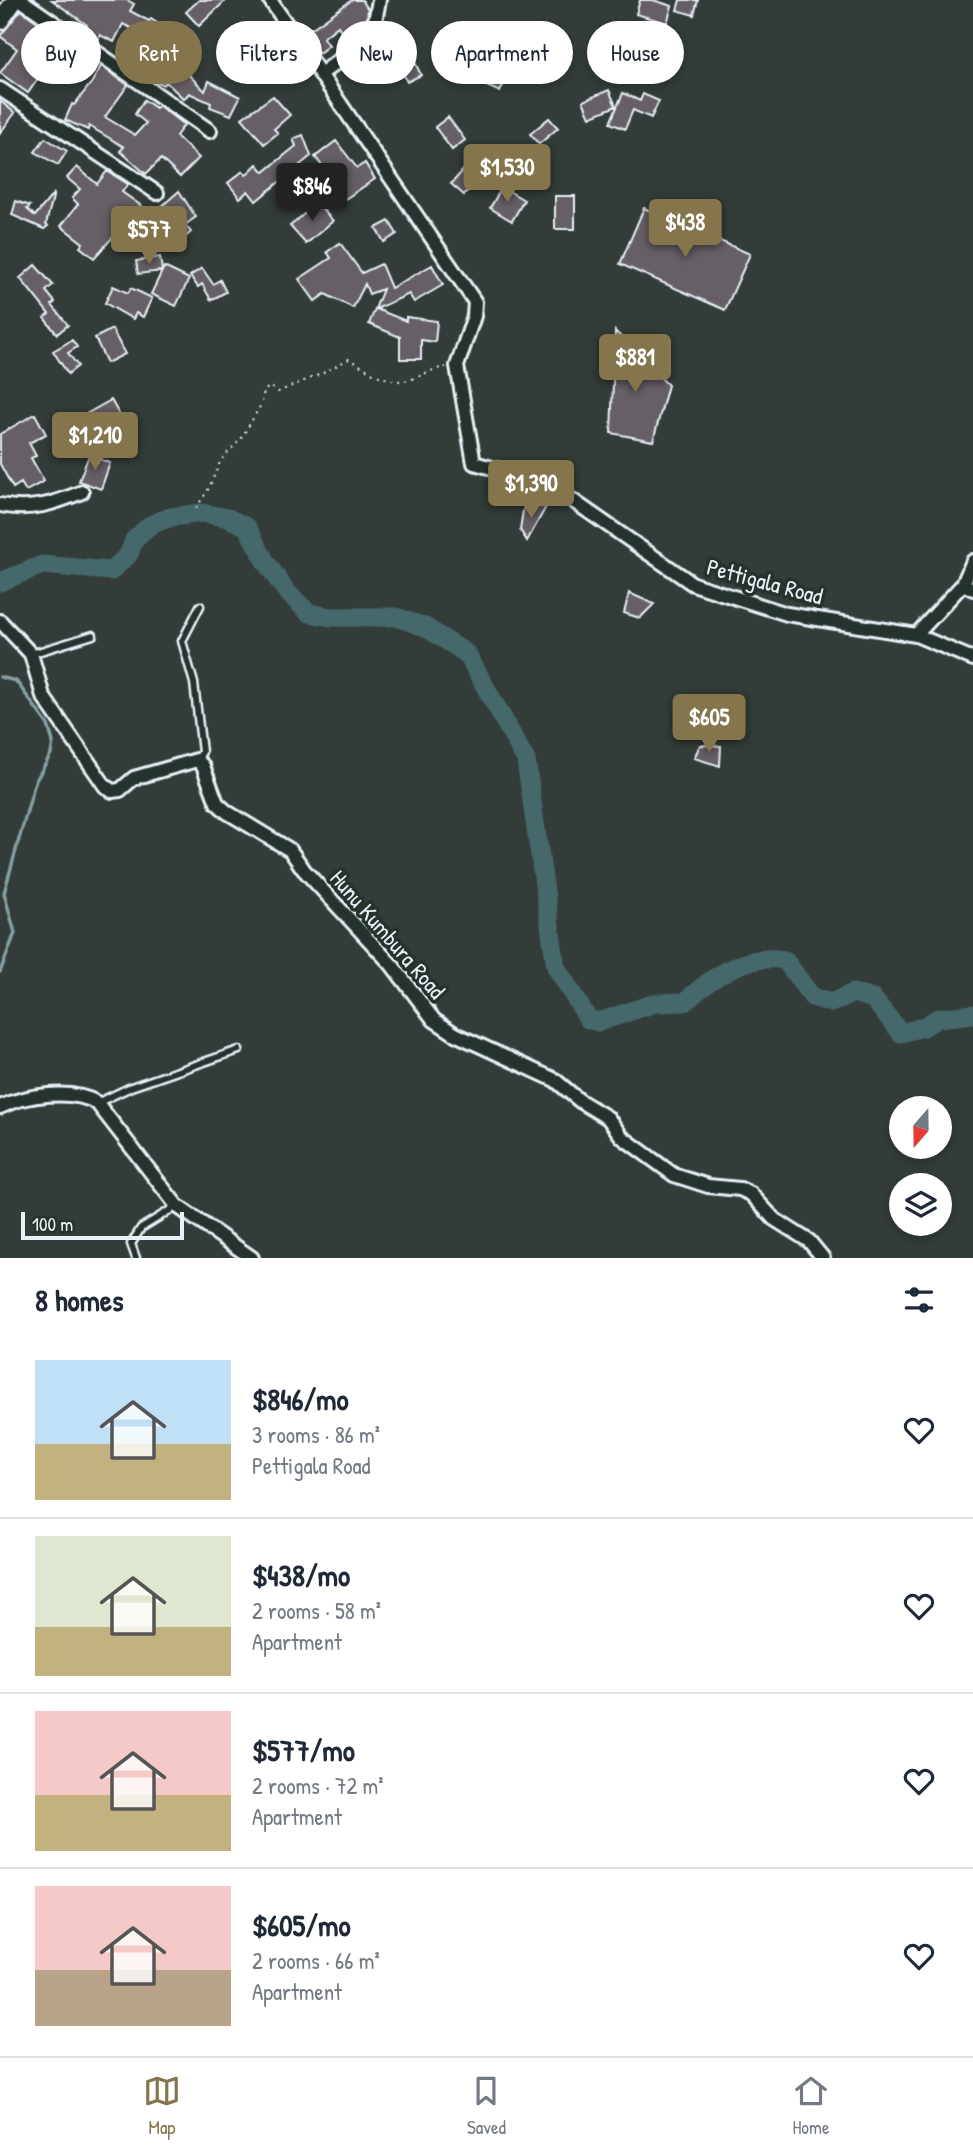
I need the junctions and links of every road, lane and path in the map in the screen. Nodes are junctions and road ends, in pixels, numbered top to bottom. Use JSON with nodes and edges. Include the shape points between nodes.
{"nodes":[{"id":1,"x":15,"y":0,"type":"edge"},
{"id":2,"x":21,"y":0,"type":"edge"},
{"id":3,"x":271,"y":0,"type":"edge"},
{"id":4,"x":380,"y":0,"type":"edge"},
{"id":5,"x":0,"y":21,"type":"edge"},
{"id":6,"x":285,"y":21,"type":"edge"},
{"id":7,"x":322,"y":73,"type":"edge"},
{"id":8,"x":322,"y":75,"type":"edge"},
{"id":9,"x":0,"y":89,"type":"edge"},
{"id":10,"x":210,"y":131,"type":"dead end"},
{"id":11,"x":157,"y":193,"type":"dead end"},
{"id":12,"x":457,"y":366,"type":"junction"},
{"id":13,"x":82,"y":492,"type":"dead end"},
{"id":14,"x":0,"y":505,"type":"edge"},
{"id":15,"x":196,"y":508,"type":"dead end"},
{"id":16,"x":973,"y":561,"type":"edge"},
{"id":17,"x":968,"y":587,"type":"edge"},
{"id":18,"x":200,"y":606,"type":"dead end"},
{"id":19,"x":0,"y":621,"type":"edge"},
{"id":20,"x":93,"y":635,"type":"dead end"},
{"id":21,"x":916,"y":635,"type":"junction"},
{"id":22,"x":31,"y":654,"type":"junction"},
{"id":23,"x":973,"y":659,"type":"edge"},
{"id":24,"x":197,"y":760,"type":"junction"},
{"id":25,"x":239,"y":1050,"type":"dead end"},
{"id":26,"x":97,"y":1103,"type":"junction"},
{"id":27,"x":0,"y":1107,"type":"edge"},
{"id":28,"x":177,"y":1206,"type":"junction"},
{"id":29,"x":136,"y":1258,"type":"edge"},
{"id":30,"x":252,"y":1258,"type":"edge"},
{"id":31,"x":823,"y":1258,"type":"edge"}],
"edges":[{"from":1,"to":5,"type":"street"},
{"from":2,"to":10,"type":"street"},
{"from":3,"to":6,"type":"street","name":"Pettigala Road"},
{"from":4,"to":7,"type":"street","via":[[368,38]]},
{"from":8,"to":12,"type":"street","name":"Pettigala Road","via":[[475,302]]},
{"from":9,"to":11,"type":"street"},
{"from":12,"to":15,"type":"path","via":[[389,381],[349,359],[278,392],[271,387],[264,390],[262,403],[241,439],[221,460]]},
{"from":12,"to":21,"type":"street","name":"Pettigala Road","via":[[474,463],[529,478],[569,498],[693,584],[787,614]]},
{"from":13,"to":14,"type":"street","via":[[50,505],[21,509]]},
{"from":16,"to":17,"type":"street"},
{"from":17,"to":21,"type":"street"},
{"from":18,"to":24,"type":"lane","via":[[182,641],[194,683],[202,752]]},
{"from":19,"to":22,"type":"street"},
{"from":20,"to":22,"type":"lane"},
{"from":21,"to":23,"type":"street","name":"Pettigala Road"},
{"from":22,"to":24,"type":"street","via":[[43,696],[112,791],[134,778]]},
{"from":24,"to":31,"type":"street","name":"Hunu Kumbura Road","via":[[217,803],[290,850],[392,965],[434,1020],[555,1080],[674,1175],[751,1194]]},
{"from":25,"to":26,"type":"lane"},
{"from":26,"to":27,"type":"street","via":[[88,1097],[34,1095]]},
{"from":26,"to":28,"type":"street"},
{"from":28,"to":29,"type":"lane","via":[[141,1228],[131,1244]]},
{"from":28,"to":30,"type":"street"}]}
